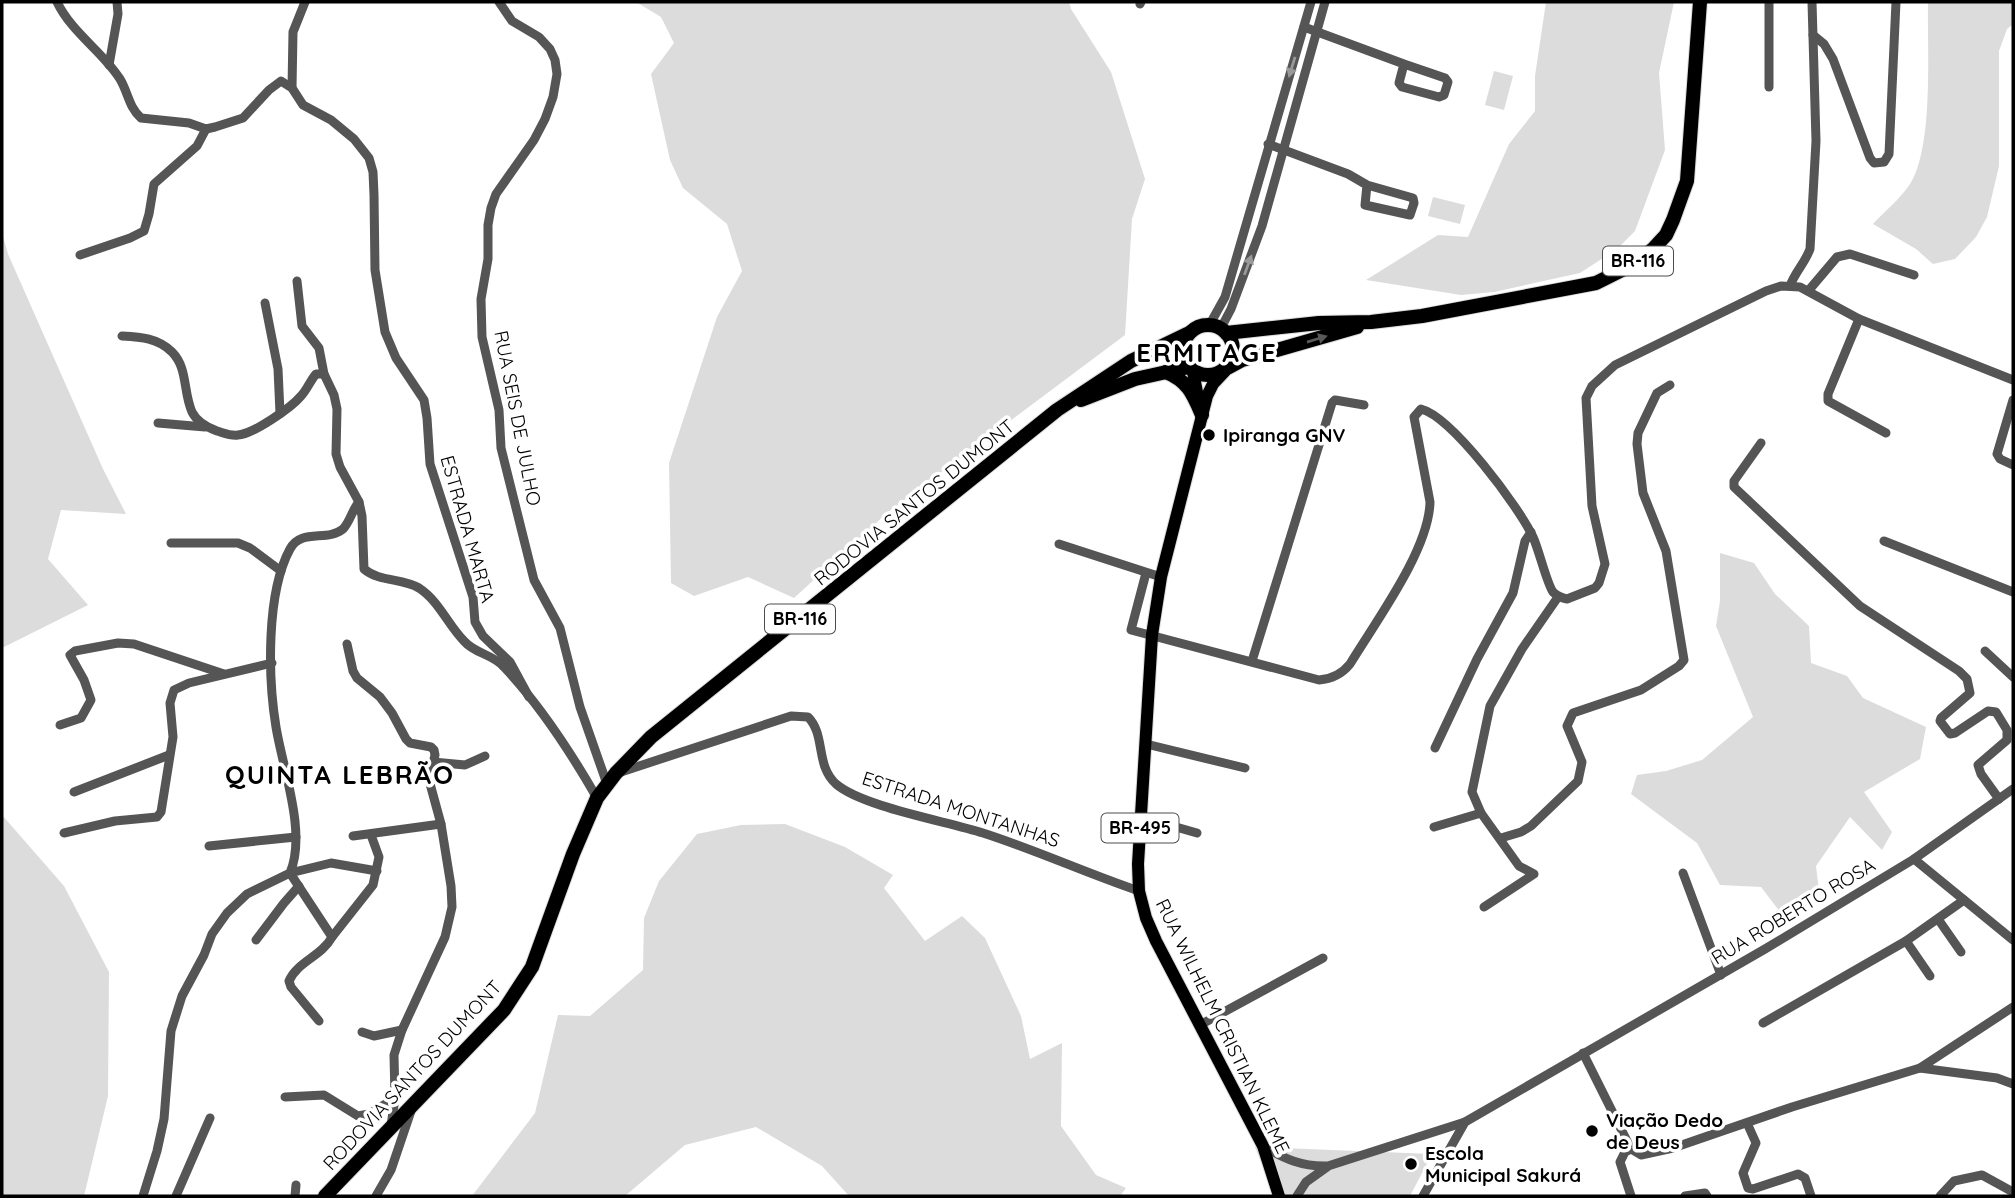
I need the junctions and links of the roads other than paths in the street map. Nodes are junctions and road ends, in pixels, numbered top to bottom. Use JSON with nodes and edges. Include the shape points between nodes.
{"nodes":[{"id":1,"x":57,"y":2,"type":"edge"},
{"id":2,"x":117,"y":2,"type":"edge"},
{"id":3,"x":305,"y":2,"type":"edge"},
{"id":4,"x":499,"y":2,"type":"edge"},
{"id":5,"x":1311,"y":2,"type":"edge"},
{"id":6,"x":1325,"y":2,"type":"edge"},
{"id":7,"x":1700,"y":2,"type":"edge"},
{"id":8,"x":1769,"y":2,"type":"edge"},
{"id":9,"x":1812,"y":2,"type":"edge"},
{"id":10,"x":1896,"y":2,"type":"edge"},
{"id":11,"x":1304,"y":27,"type":"junction"},
{"id":12,"x":1317,"y":31,"type":"junction"},
{"id":13,"x":1813,"y":35,"type":"junction"},
{"id":14,"x":1404,"y":64,"type":"junction"},
{"id":15,"x":109,"y":65,"type":"junction"},
{"id":16,"x":1769,"y":87,"type":"dead end"},
{"id":17,"x":292,"y":88,"type":"junction"},
{"id":18,"x":206,"y":129,"type":"junction"},
{"id":19,"x":1268,"y":144,"type":"junction"},
{"id":20,"x":1283,"y":150,"type":"junction"},
{"id":21,"x":1367,"y":185,"type":"junction"},
{"id":22,"x":80,"y":255,"type":"dead end"},
{"id":23,"x":1914,"y":275,"type":"dead end"},
{"id":24,"x":297,"y":281,"type":"dead end"},
{"id":25,"x":1790,"y":286,"type":"junction"},
{"id":26,"x":1809,"y":290,"type":"junction"},
{"id":27,"x":265,"y":303,"type":"dead end"},
{"id":28,"x":1858,"y":319,"type":"junction"},
{"id":29,"x":1371,"y":322,"type":"junction"},
{"id":30,"x":1219,"y":328,"type":"junction"},
{"id":31,"x":1187,"y":334,"type":"junction"},
{"id":32,"x":122,"y":336,"type":"dead end"},
{"id":33,"x":1228,"y":367,"type":"junction"},
{"id":34,"x":1191,"y":369,"type":"junction"},
{"id":35,"x":1166,"y":372,"type":"junction"},
{"id":36,"x":324,"y":374,"type":"junction"},
{"id":37,"x":2013,"y":380,"type":"edge"},
{"id":38,"x":1670,"y":385,"type":"dead end"},
{"id":39,"x":2013,"y":400,"type":"edge"},
{"id":40,"x":1364,"y":405,"type":"dead end"},
{"id":41,"x":1057,"y":410,"type":"junction"},
{"id":42,"x":279,"y":413,"type":"junction"},
{"id":43,"x":1202,"y":415,"type":"junction"},
{"id":44,"x":158,"y":424,"type":"dead end"},
{"id":45,"x":207,"y":427,"type":"junction"},
{"id":46,"x":1886,"y":433,"type":"dead end"},
{"id":47,"x":1761,"y":443,"type":"dead end"},
{"id":48,"x":2013,"y":465,"type":"edge"},
{"id":49,"x":359,"y":502,"type":"junction"},
{"id":50,"x":1531,"y":533,"type":"junction"},
{"id":51,"x":1884,"y":541,"type":"dead end"},
{"id":52,"x":171,"y":543,"type":"dead end"},
{"id":53,"x":1059,"y":544,"type":"dead end"},
{"id":54,"x":281,"y":571,"type":"junction"},
{"id":55,"x":1146,"y":573,"type":"junction"},
{"id":56,"x":1161,"y":577,"type":"junction"},
{"id":57,"x":2013,"y":592,"type":"edge"},
{"id":58,"x":1559,"y":597,"type":"junction"},
{"id":59,"x":1152,"y":635,"type":"junction"},
{"id":60,"x":347,"y":644,"type":"dead end"},
{"id":61,"x":1985,"y":651,"type":"dead end"},
{"id":62,"x":1252,"y":661,"type":"junction"},
{"id":63,"x":272,"y":663,"type":"junction"},
{"id":64,"x":226,"y":674,"type":"junction"},
{"id":65,"x":2013,"y":677,"type":"edge"},
{"id":66,"x":528,"y":697,"type":"junction"},
{"id":67,"x":60,"y":725,"type":"dead end"},
{"id":68,"x":1146,"y":744,"type":"junction"},
{"id":69,"x":1435,"y":748,"type":"dead end"},
{"id":70,"x":169,"y":755,"type":"junction"},
{"id":71,"x":485,"y":756,"type":"dead end"},
{"id":72,"x":433,"y":762,"type":"junction"},
{"id":73,"x":1245,"y":768,"type":"dead end"},
{"id":74,"x":611,"y":779,"type":"junction"},
{"id":75,"x":2013,"y":789,"type":"edge"},
{"id":76,"x":74,"y":792,"type":"dead end"},
{"id":77,"x":597,"y":798,"type":"junction"},
{"id":78,"x":2000,"y":799,"type":"junction"},
{"id":79,"x":1481,"y":813,"type":"junction"},
{"id":80,"x":1141,"y":817,"type":"junction"},
{"id":81,"x":441,"y":824,"type":"junction"},
{"id":82,"x":1434,"y":827,"type":"dead end"},
{"id":83,"x":64,"y":833,"type":"dead end"},
{"id":84,"x":1197,"y":833,"type":"dead end"},
{"id":85,"x":371,"y":835,"type":"junction"},
{"id":86,"x":296,"y":836,"type":"junction"},
{"id":87,"x":353,"y":836,"type":"dead end"},
{"id":88,"x":1501,"y":838,"type":"junction"},
{"id":89,"x":209,"y":846,"type":"dead end"},
{"id":90,"x":1914,"y":859,"type":"junction"},
{"id":91,"x":377,"y":871,"type":"junction"},
{"id":92,"x":290,"y":873,"type":"junction"},
{"id":93,"x":1683,"y":873,"type":"dead end"},
{"id":94,"x":299,"y":886,"type":"junction"},
{"id":95,"x":1139,"y":891,"type":"junction"},
{"id":96,"x":1964,"y":900,"type":"junction"},
{"id":97,"x":1484,"y":907,"type":"dead end"},
{"id":98,"x":1938,"y":919,"type":"junction"},
{"id":99,"x":331,"y":937,"type":"junction"},
{"id":100,"x":256,"y":940,"type":"dead end"},
{"id":101,"x":2013,"y":940,"type":"edge"},
{"id":102,"x":1906,"y":941,"type":"junction"},
{"id":103,"x":1961,"y":952,"type":"dead end"},
{"id":104,"x":1323,"y":958,"type":"dead end"},
{"id":105,"x":1721,"y":975,"type":"junction"},
{"id":106,"x":1930,"y":976,"type":"dead end"},
{"id":107,"x":2013,"y":1006,"type":"edge"},
{"id":108,"x":319,"y":1021,"type":"dead end"},
{"id":109,"x":1763,"y":1023,"type":"dead end"},
{"id":110,"x":1200,"y":1024,"type":"junction"},
{"id":111,"x":402,"y":1030,"type":"junction"},
{"id":112,"x":362,"y":1032,"type":"dead end"},
{"id":113,"x":1583,"y":1053,"type":"junction"},
{"id":114,"x":1920,"y":1068,"type":"junction"},
{"id":115,"x":2013,"y":1084,"type":"edge"},
{"id":116,"x":285,"y":1097,"type":"dead end"},
{"id":117,"x":395,"y":1098,"type":"junction"},
{"id":118,"x":413,"y":1103,"type":"junction"},
{"id":119,"x":210,"y":1118,"type":"dead end"},
{"id":120,"x":1465,"y":1122,"type":"junction"},
{"id":121,"x":1747,"y":1123,"type":"junction"},
{"id":122,"x":391,"y":1128,"type":"junction"},
{"id":123,"x":1263,"y":1146,"type":"junction"},
{"id":124,"x":1631,"y":1149,"type":"junction"},
{"id":125,"x":1328,"y":1166,"type":"junction"},
{"id":126,"x":296,"y":1185,"type":"dead end"},
{"id":127,"x":2013,"y":1192,"type":"edge"},
{"id":128,"x":143,"y":1196,"type":"edge"},
{"id":129,"x":176,"y":1196,"type":"edge"},
{"id":130,"x":295,"y":1196,"type":"edge"},
{"id":131,"x":325,"y":1196,"type":"edge"},
{"id":132,"x":376,"y":1196,"type":"edge"},
{"id":133,"x":1279,"y":1196,"type":"edge"},
{"id":134,"x":1297,"y":1196,"type":"edge"},
{"id":135,"x":1423,"y":1196,"type":"edge"},
{"id":136,"x":1631,"y":1196,"type":"edge"},
{"id":137,"x":1685,"y":1196,"type":"edge"},
{"id":138,"x":1706,"y":1196,"type":"edge"},
{"id":139,"x":1811,"y":1196,"type":"edge"},
{"id":140,"x":1940,"y":1196,"type":"edge"}],
"edges":[{"from":1,"to":15,"type":"street","via":[[68,22]]},
{"from":2,"to":15,"type":"street"},
{"from":3,"to":17,"type":"street","via":[[293,32]]},
{"from":4,"to":74,"type":"street","name":"RUA SEIS DE JULHO","via":[[512,21],[550,48],[557,74],[545,119],[491,208],[481,299],[482,337],[499,410],[501,448],[534,580],[560,628],[580,706]]},
{"from":5,"to":11,"type":"street"},
{"from":6,"to":12,"type":"street"},
{"from":7,"to":29,"type":"highway","number":"BR-116","via":[[1687,181],[1674,220],[1653,249],[1596,283]]},
{"from":8,"to":16,"type":"street"},
{"from":9,"to":13,"type":"street"},
{"from":10,"to":13,"type":"street","via":[[1889,154],[1881,163],[1870,158],[1833,59]]},
{"from":11,"to":12,"type":"street"},
{"from":11,"to":19,"type":"street","one_way":true},
{"from":12,"to":14,"type":"street"},
{"from":12,"to":20,"type":"street"},
{"from":13,"to":25,"type":"street","via":[[1816,141],[1810,249]]},
{"from":14,"to":14,"type":"street","via":[[1402,87],[1444,95],[1445,78]]},
{"from":15,"to":18,"type":"street","via":[[141,118]]},
{"from":17,"to":18,"type":"street","via":[[281,81],[243,118]]},
{"from":17,"to":66,"type":"street","name":"ESTRADA MARTA","via":[[303,105],[344,130],[369,158],[375,270],[385,332],[424,400],[430,464],[473,597],[475,622],[510,662]]},
{"from":18,"to":22,"type":"street","via":[[197,146],[154,184],[144,231]]},
{"from":19,"to":20,"type":"street"},
{"from":19,"to":30,"type":"street"},
{"from":20,"to":21,"type":"street"},
{"from":30,"to":20,"type":"street","one_way":true,"via":[[1231,309],[1262,226]]},
{"from":21,"to":21,"type":"street","via":[[1413,198],[1410,215],[1366,205]]},
{"from":23,"to":26,"type":"street","via":[[1843,255]]},
{"from":24,"to":36,"type":"street","via":[[302,326],[319,348]]},
{"from":25,"to":26,"type":"street"},
{"from":25,"to":58,"type":"street","via":[[1766,291],[1615,365],[1592,386],[1585,416],[1592,506],[1605,564],[1595,588],[1567,599]]},
{"from":26,"to":28,"type":"street"},
{"from":27,"to":42,"type":"street","via":[[278,369]]},
{"from":28,"to":37,"type":"street"},
{"from":28,"to":46,"type":"street","via":[[1828,401]]},
{"from":29,"to":30,"type":"highway","number":"BR-116"},
{"from":33,"to":29,"type":"highway","number":"BR-116","one_way":true},
{"from":30,"to":31,"type":"highway","number":"BR-116","via":[[1201,324]]},
{"from":30,"to":33,"type":"highway","via":[[1232,348]]},
{"from":31,"to":34,"type":"highway","via":[[1184,344]]},
{"from":31,"to":41,"type":"highway","number":"BR-116","via":[[1096,382]]},
{"from":32,"to":45,"type":"street","via":[[151,339],[172,352],[182,367],[191,410]]},
{"from":33,"to":34,"type":"highway","number":"BR-116","via":[[1211,376]]},
{"from":33,"to":43,"type":"main road","number":"BR-495","via":[[1213,384]]},
{"from":34,"to":35,"type":"highway","number":"BR-116"},
{"from":34,"to":43,"type":"main road","number":"BR-495"},
{"from":35,"to":41,"type":"highway","number":"BR-116","via":[[1135,379]]},
{"from":35,"to":43,"type":"highway","via":[[1190,388]]},
{"from":36,"to":42,"type":"street","via":[[316,374],[299,398]]},
{"from":36,"to":49,"type":"street","via":[[337,410],[335,454]]},
{"from":38,"to":88,"type":"street","via":[[1657,393],[1637,444],[1643,493],[1666,551],[1684,660],[1642,690],[1573,713],[1567,726],[1582,762],[1578,780],[1531,826]]},
{"from":39,"to":48,"type":"street","via":[[1997,454]]},
{"from":40,"to":62,"type":"street","via":[[1332,403]]},
{"from":41,"to":74,"type":"highway","name":"RODOVIA SANTOS DUMONT","number":"BR-116","via":[[651,737]]},
{"from":42,"to":45,"type":"street","via":[[241,435]]},
{"from":43,"to":56,"type":"main road","name":"RUA WILHELM CRISTIAN KLEME","number":"BR-495"},
{"from":44,"to":45,"type":"street"},
{"from":47,"to":78,"type":"street","via":[[1734,487],[1860,606],[1967,680],[1970,693],[1940,721],[1950,734],[1988,711],[1996,712],[2007,730],[2007,740],[1978,765]]},
{"from":49,"to":54,"type":"street","via":[[338,532],[294,543]]},
{"from":49,"to":66,"type":"street","via":[[364,569],[408,582],[426,593],[463,641],[503,665]]},
{"from":50,"to":58,"type":"street","via":[[1552,591]]},
{"from":50,"to":62,"type":"street","via":[[1494,479],[1452,430],[1421,409],[1414,417],[1430,502],[1428,524],[1416,554],[1350,664],[1336,676],[1319,680]]},
{"from":50,"to":69,"type":"street","via":[[1513,593]]},
{"from":51,"to":57,"type":"street"},
{"from":52,"to":54,"type":"street","via":[[244,545]]},
{"from":53,"to":55,"type":"street"},
{"from":54,"to":63,"type":"street","via":[[271,626]]},
{"from":55,"to":56,"type":"street"},
{"from":55,"to":59,"type":"street","via":[[1130,629]]},
{"from":56,"to":59,"type":"main road","name":"RUA WILHELM CRISTIAN KLEME","number":"BR-495"},
{"from":58,"to":79,"type":"street","via":[[1522,649],[1487,715],[1472,792]]},
{"from":59,"to":62,"type":"street"},
{"from":59,"to":68,"type":"main road","name":"RUA WILHELM CRISTIAN KLEME","number":"BR-495"},
{"from":60,"to":72,"type":"street","via":[[357,678],[380,697],[410,743],[434,750]]},
{"from":61,"to":65,"type":"street"},
{"from":63,"to":64,"type":"street"},
{"from":63,"to":86,"type":"street","via":[[276,728]]},
{"from":64,"to":67,"type":"street","via":[[134,644],[75,651],[71,659],[91,700],[81,718]]},
{"from":64,"to":70,"type":"street","via":[[174,690]]},
{"from":66,"to":77,"type":"street","via":[[566,744]]},
{"from":68,"to":73,"type":"street"},
{"from":68,"to":80,"type":"main road","name":"RUA WILHELM CRISTIAN KLEME","number":"BR-495"},
{"from":70,"to":76,"type":"street"},
{"from":70,"to":83,"type":"street","via":[[157,817]]},
{"from":71,"to":72,"type":"street","via":[[465,765]]},
{"from":72,"to":81,"type":"street","via":[[429,780]]},
{"from":74,"to":77,"type":"highway","name":"RODOVIA SANTOS DUMONT","number":"BR-116"},
{"from":74,"to":95,"type":"street","name":"ESTRADA MONTANHAS","via":[[791,716],[808,717],[819,732],[828,774],[843,789],[1005,841]]},
{"from":75,"to":78,"type":"street","name":"RUA ROBERTO ROSA"},
{"from":77,"to":118,"type":"highway","name":"RODOVIA SANTOS DUMONT","number":"BR-116","via":[[523,984],[504,1010]]},
{"from":78,"to":90,"type":"street","name":"RUA ROBERTO ROSA"},
{"from":79,"to":82,"type":"street"},
{"from":79,"to":88,"type":"street"},
{"from":80,"to":84,"type":"street"},
{"from":80,"to":95,"type":"main road","name":"RUA WILHELM CRISTIAN KLEME","number":"BR-495"},
{"from":81,"to":85,"type":"street"},
{"from":81,"to":111,"type":"street","via":[[451,886],[450,921]]},
{"from":85,"to":87,"type":"street"},
{"from":85,"to":91,"type":"street","via":[[379,857]]},
{"from":86,"to":89,"type":"street"},
{"from":86,"to":92,"type":"street","via":[[297,852]]},
{"from":88,"to":97,"type":"street","via":[[1519,866],[1534,874]]},
{"from":90,"to":96,"type":"street"},
{"from":90,"to":105,"type":"street","name":"RUA ROBERTO ROSA"},
{"from":91,"to":92,"type":"street","via":[[331,863]]},
{"from":91,"to":99,"type":"street","via":[[373,886]]},
{"from":92,"to":94,"type":"street"},
{"from":92,"to":128,"type":"street","via":[[247,894],[227,913],[182,996],[171,1031],[162,1129]]},
{"from":93,"to":105,"type":"street"},
{"from":94,"to":99,"type":"street"},
{"from":94,"to":100,"type":"street"},
{"from":95,"to":110,"type":"main road","name":"RUA WILHELM CRISTIAN KLEME","number":"BR-495","via":[[1156,941]]},
{"from":96,"to":98,"type":"street"},
{"from":96,"to":101,"type":"street"},
{"from":98,"to":102,"type":"street"},
{"from":98,"to":103,"type":"street"},
{"from":99,"to":108,"type":"street","via":[[289,981]]},
{"from":102,"to":106,"type":"street"},
{"from":102,"to":109,"type":"street"},
{"from":104,"to":110,"type":"street"},
{"from":105,"to":113,"type":"street","name":"RUA ROBERTO ROSA"},
{"from":107,"to":114,"type":"street"},
{"from":110,"to":123,"type":"main road","name":"RUA WILHELM CRISTIAN KLEME","number":"BR-495"},
{"from":111,"to":112,"type":"street","via":[[374,1036]]},
{"from":111,"to":117,"type":"street","via":[[394,1055]]},
{"from":113,"to":120,"type":"street","name":"RUA ROBERTO ROSA"},
{"from":113,"to":124,"type":"street"},
{"from":114,"to":115,"type":"street"},
{"from":114,"to":121,"type":"street"},
{"from":116,"to":117,"type":"street","via":[[324,1095],[358,1116]]},
{"from":117,"to":122,"type":"street"},
{"from":118,"to":122,"type":"highway","name":"RODOVIA SANTOS DUMONT","number":"BR-116"},
{"from":118,"to":132,"type":"street","via":[[391,1170]]},
{"from":119,"to":129,"type":"street"},
{"from":120,"to":125,"type":"street","name":"RUA ROBERTO ROSA"},
{"from":120,"to":135,"type":"street"},
{"from":121,"to":124,"type":"street","via":[[1655,1153]]},
{"from":121,"to":139,"type":"street","via":[[1756,1143],[1743,1173],[1748,1188],[1798,1174],[1805,1178]]},
{"from":122,"to":131,"type":"highway","name":"RODOVIA SANTOS DUMONT","number":"BR-116"},
{"from":123,"to":125,"type":"street","via":[[1288,1160]]},
{"from":123,"to":133,"type":"main road","name":"RUA WILHELM CRISTIAN KLEME","number":"BR-495"},
{"from":124,"to":136,"type":"street","via":[[1620,1162]]},
{"from":125,"to":134,"type":"street","via":[[1306,1182]]},
{"from":126,"to":130,"type":"street"},
{"from":127,"to":140,"type":"street","via":[[1982,1175],[1954,1181]]},
{"from":137,"to":138,"type":"street","via":[[1700,1192]]}]}
